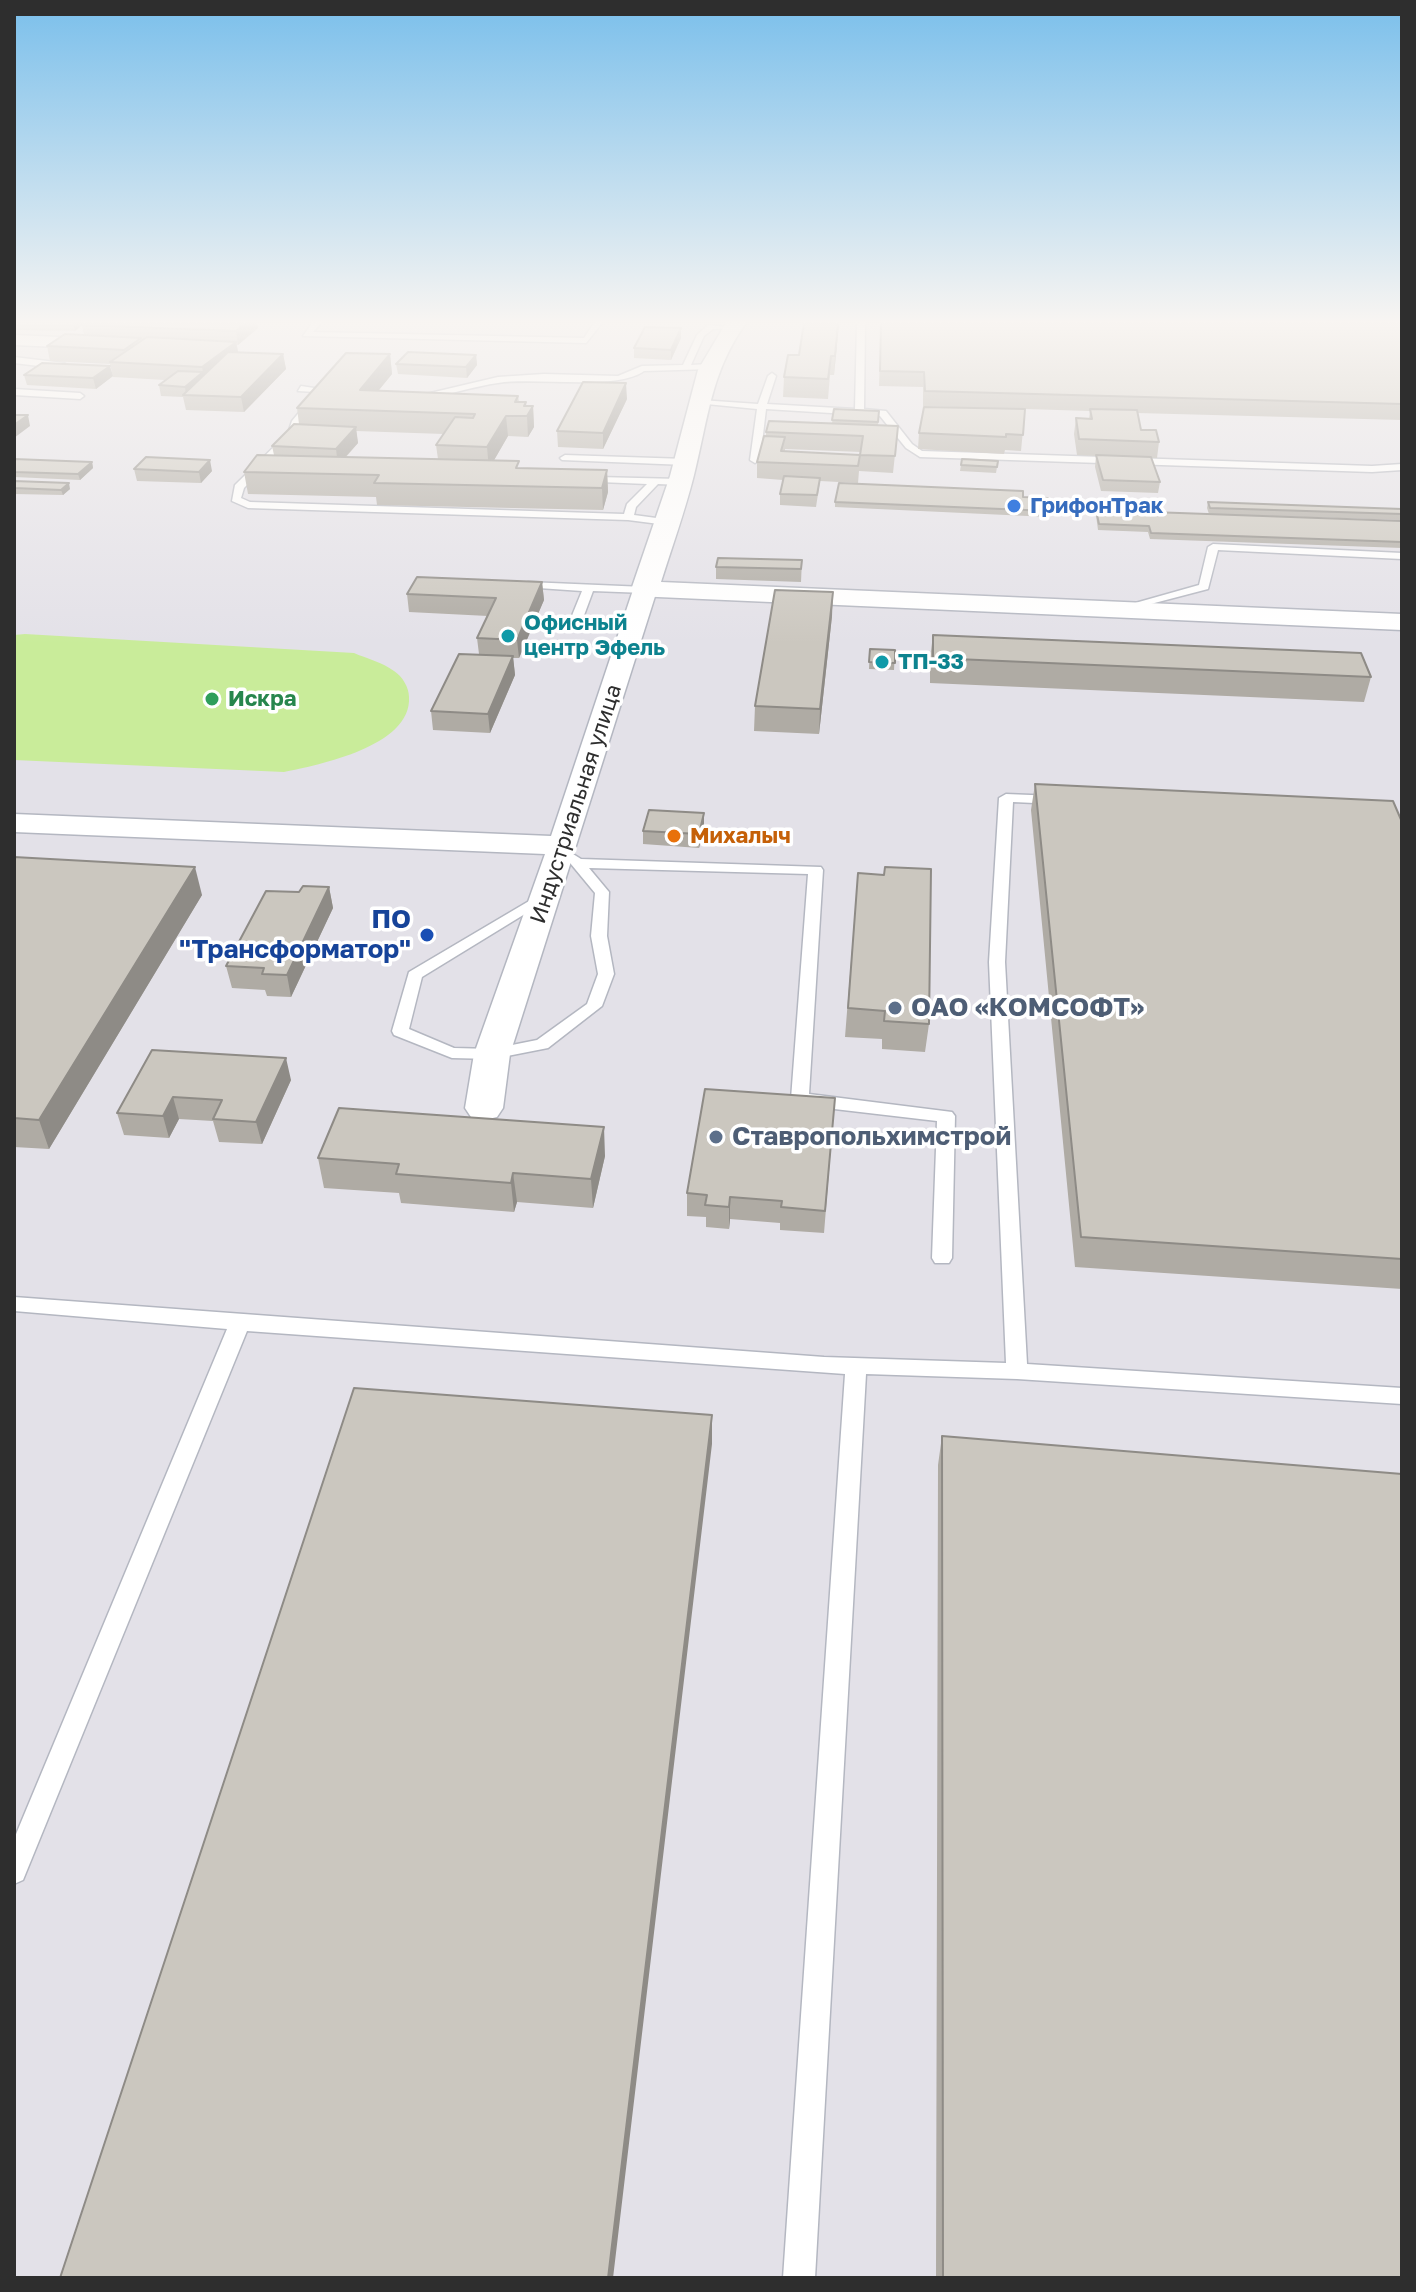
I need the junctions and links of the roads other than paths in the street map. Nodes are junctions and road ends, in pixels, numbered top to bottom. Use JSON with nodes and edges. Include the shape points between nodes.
{"nodes":[{"id":1,"x":293,"y":430,"type":"edge"},
{"id":2,"x":693,"y":430,"type":"edge"},
{"id":3,"x":759,"y":430,"type":"edge"},
{"id":4,"x":898,"y":430,"type":"edge"},
{"id":5,"x":565,"y":458,"type":"dead end"},
{"id":6,"x":755,"y":460,"type":"edge"},
{"id":7,"x":1402,"y":467,"type":"edge"},
{"id":8,"x":683,"y":472,"type":"junction"},
{"id":9,"x":600,"y":479,"type":"edge"},
{"id":10,"x":655,"y":481,"type":"junction"},
{"id":11,"x":628,"y":517,"type":"junction"},
{"id":12,"x":667,"y":522,"type":"junction"},
{"id":13,"x":1402,"y":556,"type":"edge"},
{"id":14,"x":528,"y":585,"type":"edge"},
{"id":15,"x":589,"y":587,"type":"junction"},
{"id":16,"x":645,"y":590,"type":"junction"},
{"id":17,"x":1116,"y":610,"type":"junction"},
{"id":18,"x":577,"y":618,"type":"dead end"},
{"id":19,"x":1402,"y":622,"type":"edge"},
{"id":20,"x":1069,"y":801,"type":"edge"},
{"id":21,"x":14,"y":823,"type":"edge"},
{"id":22,"x":570,"y":855,"type":"junction"},
{"id":23,"x":546,"y":895,"type":"junction"},
{"id":24,"x":492,"y":1054,"type":"junction"},
{"id":25,"x":484,"y":1108,"type":"dead end"},
{"id":26,"x":942,"y":1258,"type":"dead end"},
{"id":27,"x":14,"y":1304,"type":"edge"},
{"id":28,"x":240,"y":1323,"type":"junction"},
{"id":29,"x":856,"y":1366,"type":"junction"},
{"id":30,"x":1017,"y":1371,"type":"junction"},
{"id":31,"x":1402,"y":1396,"type":"edge"},
{"id":32,"x":14,"y":1871,"type":"edge"},
{"id":33,"x":799,"y":2278,"type":"edge"}],
"edges":[{"from":1,"to":11,"type":"lane","via":[[239,487],[236,499],[248,505]]},
{"from":2,"to":8,"type":"street","name":"Индустриальная улица"},
{"from":3,"to":6,"type":"lane"},
{"from":4,"to":7,"type":"lane","via":[[908,449],[920,454]]},
{"from":5,"to":8,"type":"lane"},
{"from":8,"to":10,"type":"lane"},
{"from":8,"to":12,"type":"street","name":"Индустриальная улица"},
{"from":9,"to":10,"type":"lane"},
{"from":10,"to":11,"type":"lane","via":[[631,506]]},
{"from":11,"to":12,"type":"lane"},
{"from":12,"to":16,"type":"street","name":"Индустриальная улица"},
{"from":13,"to":17,"type":"lane","via":[[1213,547],[1204,587]]},
{"from":14,"to":15,"type":"lane"},
{"from":15,"to":16,"type":"lane"},
{"from":15,"to":18,"type":"lane"},
{"from":16,"to":17,"type":"street"},
{"from":16,"to":22,"type":"street","name":"Индустриальная улица"},
{"from":17,"to":19,"type":"street"},
{"from":20,"to":30,"type":"lane","via":[[1006,798],[997,962]]},
{"from":21,"to":22,"type":"street"},
{"from":22,"to":23,"type":"street","name":"Индустриальная улица"},
{"from":22,"to":24,"type":"lane","via":[[602,892],[599,936],[606,974],[594,1006],[542,1044]]},
{"from":22,"to":26,"type":"lane","via":[[816,870],[800,1099],[946,1116]]},
{"from":23,"to":24,"type":"street","name":"Индустриальная улица"},
{"from":23,"to":24,"type":"lane","via":[[415,975],[400,1031],[452,1053]]},
{"from":24,"to":25,"type":"street","name":"Индустриальная улица"},
{"from":27,"to":28,"type":"lane"},
{"from":28,"to":29,"type":"lane"},
{"from":28,"to":32,"type":"lane"},
{"from":29,"to":30,"type":"lane"},
{"from":29,"to":33,"type":"lane"},
{"from":30,"to":31,"type":"lane"}]}
